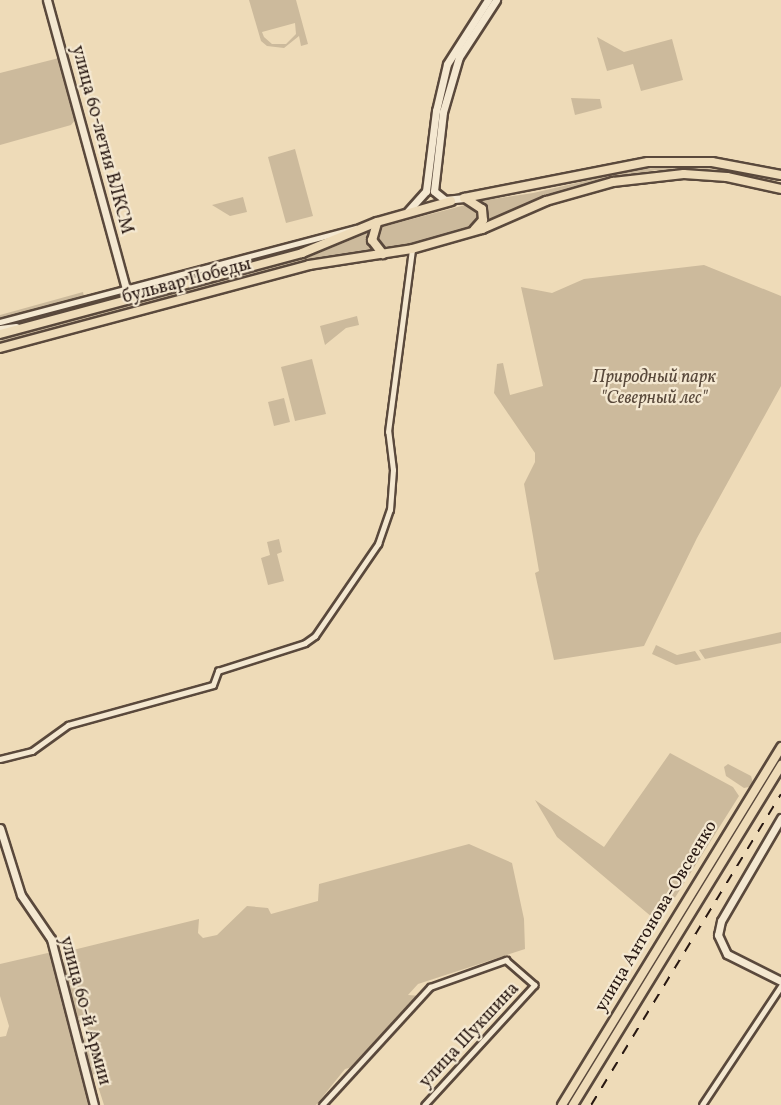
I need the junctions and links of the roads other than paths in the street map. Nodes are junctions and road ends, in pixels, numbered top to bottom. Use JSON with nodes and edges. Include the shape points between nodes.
{"nodes":[{"id":1,"x":47,"y":0,"type":"edge"},
{"id":2,"x":488,"y":0,"type":"edge"},
{"id":3,"x":496,"y":0,"type":"edge"},
{"id":4,"x":781,"y":175,"type":"edge"},
{"id":5,"x":781,"y":189,"type":"edge"},
{"id":6,"x":464,"y":198,"type":"junction"},
{"id":7,"x":451,"y":201,"type":"junction"},
{"id":8,"x":403,"y":214,"type":"junction"},
{"id":9,"x":377,"y":222,"type":"junction"},
{"id":10,"x":365,"y":227,"type":"junction"},
{"id":11,"x":473,"y":231,"type":"junction"},
{"id":12,"x":412,"y":249,"type":"junction"},
{"id":13,"x":383,"y":254,"type":"junction"},
{"id":14,"x":126,"y":288,"type":"junction"},
{"id":15,"x":0,"y":322,"type":"edge"},
{"id":16,"x":28,"y":327,"type":"junction"},
{"id":17,"x":0,"y":329,"type":"edge"},
{"id":18,"x":0,"y":334,"type":"edge"},
{"id":19,"x":0,"y":348,"type":"edge"},
{"id":20,"x":781,"y":747,"type":"edge"},
{"id":21,"x":0,"y":759,"type":"edge"},
{"id":22,"x":781,"y":765,"type":"edge"},
{"id":23,"x":781,"y":818,"type":"edge"},
{"id":24,"x":0,"y":828,"type":"edge"},
{"id":25,"x":781,"y":981,"type":"edge"},
{"id":26,"x":781,"y":986,"type":"edge"},
{"id":27,"x":578,"y":1088,"type":"junction"},
{"id":28,"x":94,"y":1105,"type":"edge"},
{"id":29,"x":322,"y":1105,"type":"edge"},
{"id":30,"x":425,"y":1105,"type":"edge"},
{"id":31,"x":562,"y":1105,"type":"edge"},
{"id":32,"x":573,"y":1105,"type":"edge"},
{"id":33,"x":702,"y":1105,"type":"edge"}],
"edges":[{"from":1,"to":14,"type":"street","name":"улица 60-летия ВЛКСМ"},
{"from":2,"to":8,"type":"street","via":[[447,64],[436,111],[426,191]]},
{"from":3,"to":7,"type":"street","via":[[459,57],[446,101],[434,191]]},
{"from":4,"to":6,"type":"main road","name":"бульвар Победы","via":[[712,162],[648,162]]},
{"from":5,"to":11,"type":"main road","name":"бульвар Победы","via":[[727,177],[639,177],[546,201]]},
{"from":6,"to":7,"type":"street","name":"бульвар Победы"},
{"from":6,"to":11,"type":"main road","via":[[482,209],[481,225]]},
{"from":7,"to":8,"type":"main road","name":"бульвар Победы"},
{"from":8,"to":9,"type":"main road","name":"бульвар Победы"},
{"from":9,"to":10,"type":"main road","name":"бульвар Победы"},
{"from":9,"to":13,"type":"main road","via":[[372,240]]},
{"from":10,"to":14,"type":"street"},
{"from":10,"to":16,"type":"main road","name":"бульвар Победы","via":[[303,253]]},
{"from":11,"to":12,"type":"main road","name":"бульвар Победы"},
{"from":12,"to":13,"type":"main road","name":"бульвар Победы"},
{"from":12,"to":21,"type":"street","via":[[388,432],[393,470],[390,510],[378,544],[315,636],[305,643],[218,671],[213,685],[68,725],[32,751]]},
{"from":13,"to":19,"type":"main road","name":"бульвар Победы","via":[[309,265]]},
{"from":14,"to":15,"type":"street"},
{"from":16,"to":17,"type":"street"},
{"from":16,"to":18,"type":"main road","name":"бульвар Победы"},
{"from":20,"to":27,"type":"highway","name":"улица Антонова-Овсеенко"},
{"from":22,"to":27,"type":"highway","name":"улица Антонова-Овсеенко"},
{"from":23,"to":25,"type":"street","via":[[721,921],[719,942],[727,954]]},
{"from":24,"to":28,"type":"street","name":"улица 60-й Армии","via":[[21,895],[51,939]]},
{"from":26,"to":33,"type":"street"},
{"from":27,"to":31,"type":"highway","name":"улица Антонова-Овсеенко"},
{"from":27,"to":32,"type":"highway","name":"улица Антонова-Овсеенко"},
{"from":29,"to":30,"type":"street","name":"улица Шукшина","via":[[430,987],[506,960],[535,985]]}]}
